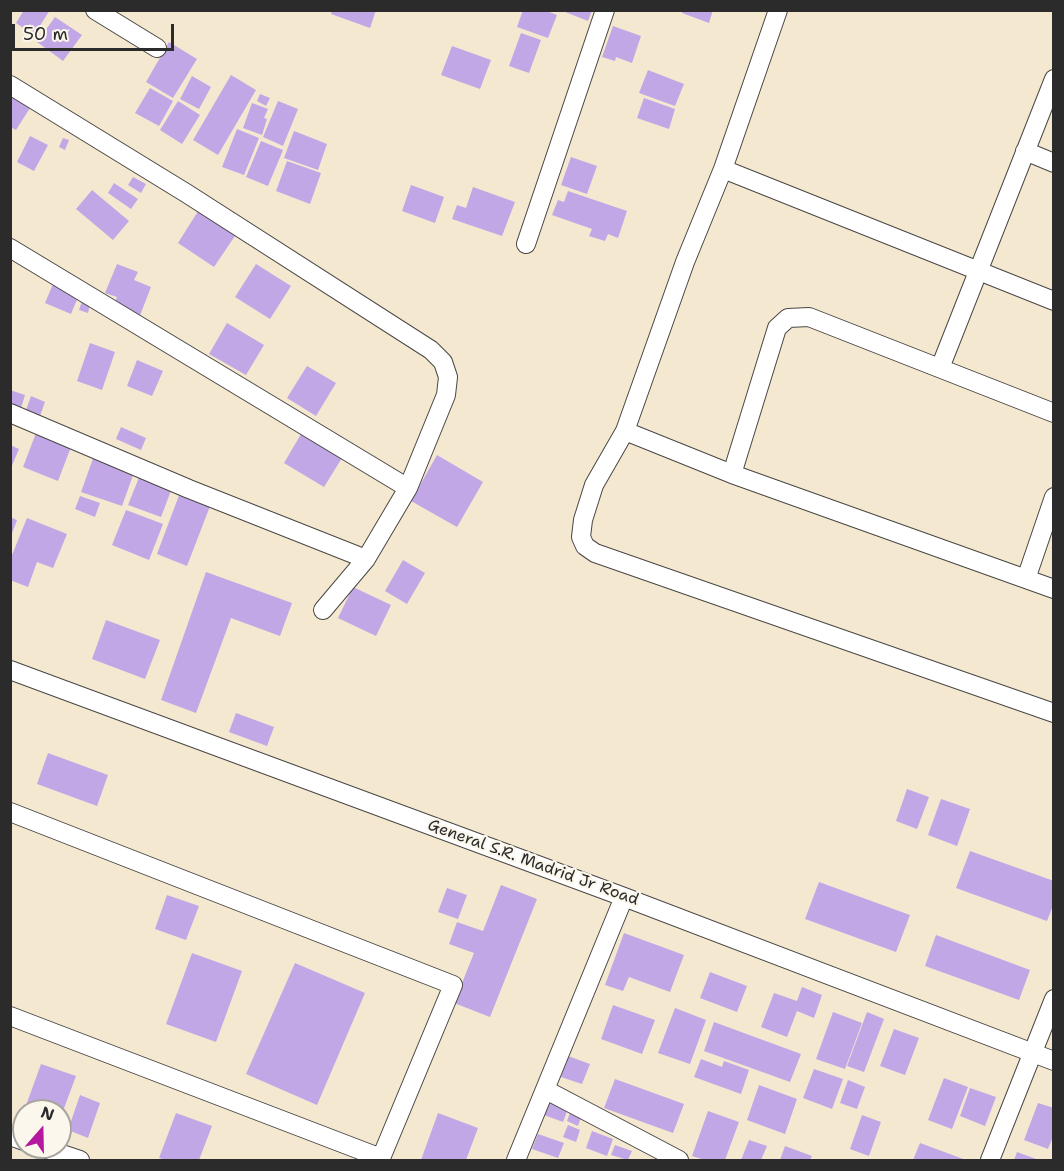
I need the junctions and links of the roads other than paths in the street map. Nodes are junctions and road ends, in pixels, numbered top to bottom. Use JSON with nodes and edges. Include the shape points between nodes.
{"nodes":[{"id":1,"x":95,"y":10,"type":"edge"},
{"id":2,"x":605,"y":10,"type":"edge"},
{"id":3,"x":778,"y":10,"type":"edge"},
{"id":4,"x":157,"y":48,"type":"dead end"},
{"id":5,"x":1053,"y":79,"type":"edge"},
{"id":6,"x":10,"y":85,"type":"edge"},
{"id":7,"x":1025,"y":151,"type":"junction"},
{"id":8,"x":1053,"y":163,"type":"edge"},
{"id":9,"x":723,"y":169,"type":"junction"},
{"id":10,"x":526,"y":244,"type":"dead end"},
{"id":11,"x":10,"y":248,"type":"edge"},
{"id":12,"x":978,"y":270,"type":"junction"},
{"id":13,"x":1053,"y":300,"type":"edge"},
{"id":14,"x":940,"y":368,"type":"junction"},
{"id":15,"x":1053,"y":413,"type":"edge"},
{"id":16,"x":10,"y":414,"type":"edge"},
{"id":17,"x":625,"y":431,"type":"junction"},
{"id":18,"x":732,"y":474,"type":"junction"},
{"id":19,"x":408,"y":488,"type":"junction"},
{"id":20,"x":1053,"y":497,"type":"edge"},
{"id":21,"x":366,"y":559,"type":"junction"},
{"id":22,"x":1026,"y":579,"type":"junction"},
{"id":23,"x":1053,"y":589,"type":"edge"},
{"id":24,"x":323,"y":610,"type":"dead end"},
{"id":25,"x":10,"y":670,"type":"edge"},
{"id":26,"x":1053,"y":713,"type":"edge"},
{"id":27,"x":10,"y":812,"type":"edge"},
{"id":28,"x":624,"y":897,"type":"junction"},
{"id":29,"x":1053,"y":999,"type":"edge"},
{"id":30,"x":10,"y":1016,"type":"edge"},
{"id":31,"x":1032,"y":1053,"type":"junction"},
{"id":32,"x":1053,"y":1061,"type":"edge"},
{"id":33,"x":546,"y":1090,"type":"junction"},
{"id":34,"x":516,"y":1161,"type":"edge"},
{"id":35,"x":679,"y":1161,"type":"edge"},
{"id":36,"x":990,"y":1161,"type":"edge"}],
"edges":[{"from":1,"to":4,"type":"street"},
{"from":2,"to":10,"type":"street"},
{"from":3,"to":9,"type":"street"},
{"from":5,"to":7,"type":"street"},
{"from":6,"to":19,"type":"street","via":[[186,193],[431,350],[443,362],[448,377],[446,394]]},
{"from":7,"to":8,"type":"street"},
{"from":7,"to":12,"type":"street"},
{"from":9,"to":12,"type":"street"},
{"from":9,"to":17,"type":"street","via":[[685,262]]},
{"from":11,"to":19,"type":"street"},
{"from":12,"to":13,"type":"street"},
{"from":12,"to":14,"type":"street"},
{"from":14,"to":15,"type":"street"},
{"from":14,"to":18,"type":"street","via":[[809,317],[788,318],[777,328]]},
{"from":16,"to":21,"type":"street"},
{"from":17,"to":18,"type":"street"},
{"from":17,"to":26,"type":"street","via":[[594,485],[583,520],[581,537],[595,553]]},
{"from":18,"to":22,"type":"street"},
{"from":19,"to":21,"type":"street"},
{"from":20,"to":22,"type":"street"},
{"from":21,"to":24,"type":"street"},
{"from":22,"to":23,"type":"street"},
{"from":25,"to":28,"type":"street","name":"General S.R. Madrid Jr Road"},
{"from":27,"to":30,"type":"street","via":[[453,985],[381,1158]]},
{"from":28,"to":31,"type":"street","name":"General S.R. Madrid Jr Road"},
{"from":28,"to":33,"type":"street"},
{"from":29,"to":31,"type":"street"},
{"from":31,"to":32,"type":"street","name":"General S.R. Madrid Jr Road"},
{"from":31,"to":36,"type":"street"},
{"from":33,"to":34,"type":"street"},
{"from":33,"to":35,"type":"street"}]}
